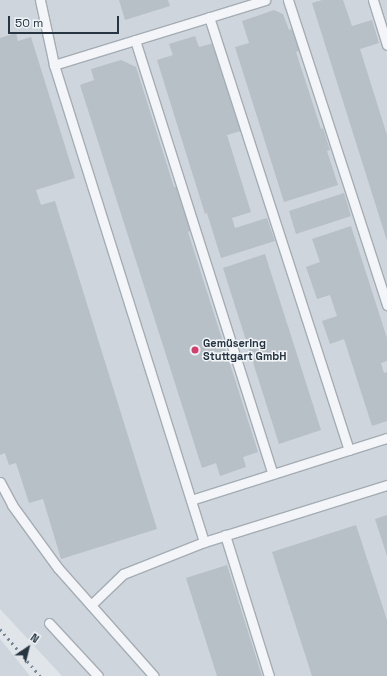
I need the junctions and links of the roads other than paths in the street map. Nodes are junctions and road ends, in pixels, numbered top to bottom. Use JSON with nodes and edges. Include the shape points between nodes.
{"nodes":[{"id":1,"x":40,"y":0,"type":"edge"},
{"id":2,"x":265,"y":0,"type":"edge"},
{"id":3,"x":288,"y":0,"type":"edge"},
{"id":4,"x":373,"y":0,"type":"edge"},
{"id":5,"x":209,"y":17,"type":"junction"},
{"id":6,"x":134,"y":40,"type":"junction"},
{"id":7,"x":387,"y":45,"type":"edge"},
{"id":8,"x":54,"y":65,"type":"junction"},
{"id":9,"x":387,"y":305,"type":"edge"},
{"id":10,"x":387,"y":438,"type":"edge"},
{"id":11,"x":349,"y":450,"type":"junction"},
{"id":12,"x":273,"y":474,"type":"junction"},
{"id":13,"x":0,"y":482,"type":"edge"},
{"id":14,"x":387,"y":485,"type":"edge"},
{"id":15,"x":191,"y":500,"type":"junction"},
{"id":16,"x":225,"y":535,"type":"junction"},
{"id":17,"x":204,"y":542,"type":"junction"},
{"id":18,"x":92,"y":606,"type":"junction"},
{"id":19,"x":49,"y":623,"type":"dead end"},
{"id":20,"x":98,"y":676,"type":"edge"},
{"id":21,"x":154,"y":676,"type":"edge"},
{"id":22,"x":269,"y":676,"type":"edge"}],
"edges":[{"from":1,"to":8,"type":"lane"},
{"from":2,"to":5,"type":"lane"},
{"from":3,"to":9,"type":"lane"},
{"from":4,"to":7,"type":"lane"},
{"from":5,"to":6,"type":"lane"},
{"from":5,"to":11,"type":"lane"},
{"from":6,"to":8,"type":"lane"},
{"from":6,"to":12,"type":"lane"},
{"from":8,"to":15,"type":"lane"},
{"from":10,"to":11,"type":"lane"},
{"from":11,"to":12,"type":"lane"},
{"from":12,"to":15,"type":"lane"},
{"from":13,"to":18,"type":"lane","via":[[17,512],[58,568]]},
{"from":14,"to":16,"type":"lane"},
{"from":15,"to":17,"type":"lane"},
{"from":16,"to":17,"type":"lane"},
{"from":16,"to":22,"type":"lane"},
{"from":17,"to":18,"type":"lane","via":[[123,574]]},
{"from":18,"to":21,"type":"lane"},
{"from":19,"to":20,"type":"lane"}]}
